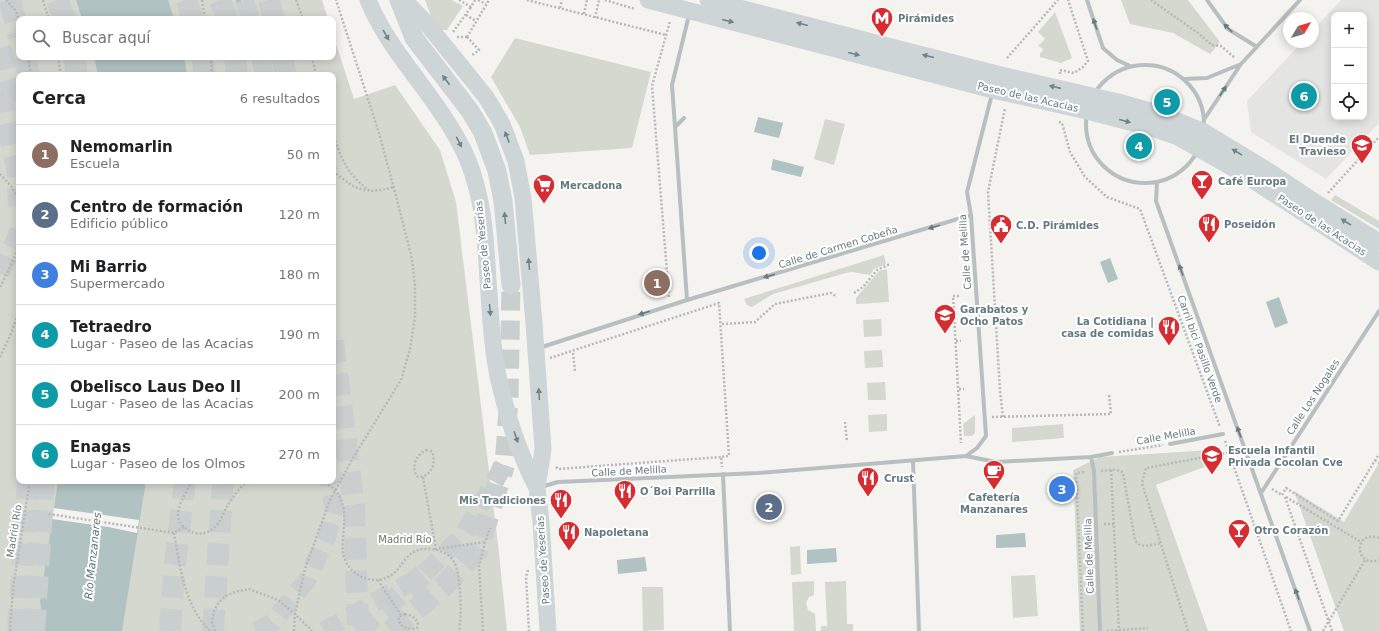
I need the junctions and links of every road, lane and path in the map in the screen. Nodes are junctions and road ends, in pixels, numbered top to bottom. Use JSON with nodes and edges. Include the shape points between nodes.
{"nodes":[{"id":1,"x":6,"y":0,"type":"edge"},
{"id":2,"x":43,"y":0,"type":"edge"},
{"id":3,"x":202,"y":0,"type":"edge"},
{"id":4,"x":296,"y":0,"type":"edge"},
{"id":5,"x":336,"y":0,"type":"edge"},
{"id":6,"x":368,"y":0,"type":"edge"},
{"id":7,"x":399,"y":0,"type":"edge"},
{"id":8,"x":404,"y":0,"type":"edge"},
{"id":9,"x":414,"y":0,"type":"edge"},
{"id":10,"x":459,"y":0,"type":"edge"},
{"id":11,"x":476,"y":0,"type":"edge"},
{"id":12,"x":489,"y":0,"type":"edge"},
{"id":13,"x":527,"y":0,"type":"edge"},
{"id":14,"x":562,"y":0,"type":"edge"},
{"id":15,"x":587,"y":0,"type":"edge"},
{"id":16,"x":599,"y":0,"type":"edge"},
{"id":17,"x":648,"y":0,"type":"edge"},
{"id":18,"x":708,"y":0,"type":"edge"},
{"id":19,"x":1058,"y":0,"type":"edge"},
{"id":20,"x":1068,"y":0,"type":"edge"},
{"id":21,"x":1087,"y":0,"type":"edge"},
{"id":22,"x":1151,"y":0,"type":"edge"},
{"id":23,"x":1207,"y":0,"type":"edge"},
{"id":24,"x":1300,"y":0,"type":"edge"},
{"id":25,"x":486,"y":4,"type":"junction"},
{"id":26,"x":471,"y":7,"type":"junction"},
{"id":27,"x":673,"y":7,"type":"junction"},
{"id":28,"x":560,"y":8,"type":"junction"},
{"id":29,"x":690,"y":12,"type":"junction"},
{"id":30,"x":584,"y":14,"type":"junction"},
{"id":31,"x":466,"y":15,"type":"junction"},
{"id":32,"x":18,"y":16,"type":"edge"},
{"id":33,"x":48,"y":16,"type":"edge"},
{"id":34,"x":205,"y":16,"type":"edge"},
{"id":35,"x":302,"y":16,"type":"edge"},
{"id":36,"x":595,"y":18,"type":"junction"},
{"id":37,"x":476,"y":21,"type":"junction"},
{"id":38,"x":427,"y":24,"type":"junction"},
{"id":39,"x":666,"y":36,"type":"junction"},
{"id":40,"x":449,"y":37,"type":"dead end"},
{"id":41,"x":1257,"y":47,"type":"junction"},
{"id":42,"x":479,"y":50,"type":"dead end"},
{"id":43,"x":1007,"y":58,"type":"dead end"},
{"id":44,"x":28,"y":60,"type":"edge"},
{"id":45,"x":58,"y":60,"type":"edge"},
{"id":46,"x":211,"y":60,"type":"edge"},
{"id":47,"x":313,"y":60,"type":"edge"},
{"id":48,"x":1241,"y":64,"type":"junction"},
{"id":49,"x":1130,"y":66,"type":"junction"},
{"id":50,"x":1060,"y":70,"type":"dead end"},
{"id":51,"x":30,"y":72,"type":"edge"},
{"id":52,"x":60,"y":72,"type":"edge"},
{"id":53,"x":212,"y":72,"type":"edge"},
{"id":54,"x":315,"y":72,"type":"edge"},
{"id":55,"x":1184,"y":79,"type":"junction"},
{"id":56,"x":995,"y":82,"type":"junction"},
{"id":57,"x":1090,"y":103,"type":"junction"},
{"id":58,"x":1006,"y":105,"type":"dead end"},
{"id":59,"x":684,"y":118,"type":"dead end"},
{"id":60,"x":1055,"y":121,"type":"dead end"},
{"id":61,"x":1204,"y":125,"type":"junction"},
{"id":62,"x":675,"y":127,"type":"junction"},
{"id":63,"x":1379,"y":137,"type":"edge"},
{"id":64,"x":336,"y":142,"type":"edge"},
{"id":65,"x":1200,"y":148,"type":"junction"},
{"id":66,"x":336,"y":173,"type":"edge"},
{"id":67,"x":0,"y":174,"type":"edge"},
{"id":68,"x":1157,"y":182,"type":"junction"},
{"id":69,"x":394,"y":187,"type":"junction"},
{"id":70,"x":370,"y":191,"type":"junction"},
{"id":71,"x":16,"y":195,"type":"edge"},
{"id":72,"x":1318,"y":204,"type":"junction"},
{"id":73,"x":971,"y":215,"type":"junction"},
{"id":74,"x":1379,"y":242,"type":"edge"},
{"id":75,"x":16,"y":252,"type":"edge"},
{"id":76,"x":1379,"y":262,"type":"edge"},
{"id":77,"x":890,"y":264,"type":"dead end"},
{"id":78,"x":511,"y":285,"type":"tunnel mouth"},
{"id":79,"x":0,"y":287,"type":"edge"},
{"id":80,"x":854,"y":293,"type":"dead end"},
{"id":81,"x":959,"y":296,"type":"dead end"},
{"id":82,"x":837,"y":297,"type":"dead end"},
{"id":83,"x":687,"y":300,"type":"junction"},
{"id":84,"x":669,"y":305,"type":"junction"},
{"id":85,"x":1379,"y":311,"type":"edge"},
{"id":86,"x":16,"y":319,"type":"edge"},
{"id":87,"x":722,"y":324,"type":"junction"},
{"id":88,"x":956,"y":341,"type":"junction"},
{"id":89,"x":961,"y":341,"type":"dead end"},
{"id":90,"x":573,"y":353,"type":"dead end"},
{"id":91,"x":541,"y":354,"type":"junction"},
{"id":92,"x":0,"y":357,"type":"edge"},
{"id":93,"x":575,"y":372,"type":"dead end"},
{"id":94,"x":959,"y":389,"type":"junction"},
{"id":95,"x":964,"y":389,"type":"dead end"},
{"id":96,"x":1109,"y":395,"type":"dead end"},
{"id":97,"x":984,"y":417,"type":"junction"},
{"id":98,"x":1003,"y":417,"type":"junction"},
{"id":99,"x":845,"y":422,"type":"dead end"},
{"id":100,"x":1223,"y":434,"type":"junction"},
{"id":101,"x":846,"y":442,"type":"dead end"},
{"id":102,"x":961,"y":443,"type":"dead end"},
{"id":103,"x":1170,"y":444,"type":"joint"},
{"id":104,"x":1245,"y":450,"type":"junction"},
{"id":105,"x":1112,"y":453,"type":"joint"},
{"id":106,"x":1230,"y":453,"type":"junction"},
{"id":107,"x":1379,"y":454,"type":"edge"},
{"id":108,"x":966,"y":456,"type":"junction"},
{"id":109,"x":1091,"y":456,"type":"junction"},
{"id":110,"x":721,"y":457,"type":"junction"},
{"id":111,"x":1375,"y":460,"type":"junction"},
{"id":112,"x":913,"y":461,"type":"junction"},
{"id":113,"x":1379,"y":462,"type":"edge"},
{"id":114,"x":558,"y":469,"type":"dead end"},
{"id":115,"x":1111,"y":470,"type":"dead end"},
{"id":116,"x":723,"y":474,"type":"junction"},
{"id":117,"x":423,"y":477,"type":"junction"},
{"id":118,"x":30,"y":484,"type":"edge"},
{"id":119,"x":191,"y":484,"type":"edge"},
{"id":120,"x":244,"y":484,"type":"edge"},
{"id":121,"x":327,"y":484,"type":"edge"},
{"id":122,"x":1266,"y":485,"type":"junction"},
{"id":123,"x":537,"y":488,"type":"junction"},
{"id":124,"x":336,"y":490,"type":"junction"},
{"id":125,"x":1261,"y":493,"type":"junction"},
{"id":126,"x":1282,"y":494,"type":"junction"},
{"id":127,"x":1285,"y":497,"type":"junction"},
{"id":128,"x":49,"y":514,"type":"dead end"},
{"id":129,"x":184,"y":527,"type":"junction"},
{"id":130,"x":490,"y":528,"type":"dead end"},
{"id":131,"x":174,"y":533,"type":"junction"},
{"id":132,"x":1379,"y":538,"type":"edge"},
{"id":133,"x":485,"y":542,"type":"junction"},
{"id":134,"x":1361,"y":542,"type":"junction"},
{"id":135,"x":436,"y":549,"type":"junction"},
{"id":136,"x":1365,"y":560,"type":"junction"},
{"id":137,"x":1379,"y":560,"type":"edge"},
{"id":138,"x":378,"y":580,"type":"junction"},
{"id":139,"x":295,"y":614,"type":"junction"},
{"id":140,"x":401,"y":615,"type":"junction"},
{"id":141,"x":1329,"y":621,"type":"junction"},
{"id":142,"x":1148,"y":628,"type":"dead end"},
{"id":143,"x":10,"y":631,"type":"edge"},
{"id":144,"x":210,"y":631,"type":"edge"},
{"id":145,"x":215,"y":631,"type":"edge"},
{"id":146,"x":294,"y":631,"type":"edge"},
{"id":147,"x":312,"y":631,"type":"edge"},
{"id":148,"x":459,"y":631,"type":"edge"},
{"id":149,"x":484,"y":631,"type":"edge"},
{"id":150,"x":548,"y":631,"type":"edge"},
{"id":151,"x":730,"y":631,"type":"edge"},
{"id":152,"x":919,"y":631,"type":"edge"},
{"id":153,"x":1100,"y":631,"type":"edge"},
{"id":154,"x":1119,"y":631,"type":"edge"},
{"id":155,"x":1188,"y":631,"type":"edge"},
{"id":156,"x":1291,"y":631,"type":"edge"},
{"id":157,"x":1310,"y":631,"type":"edge"},
{"id":158,"x":1323,"y":631,"type":"edge"},
{"id":159,"x":1332,"y":631,"type":"edge"}],
"edges":[{"from":1,"to":32,"type":"path"},
{"from":2,"to":33,"type":"path"},
{"from":3,"to":34,"type":"path"},
{"from":4,"to":35,"type":"path"},
{"from":5,"to":69,"type":"path"},
{"from":6,"to":123,"type":"main road","name":"Paseo de Yeserías","one_way":true,"via":[[387,37],[458,140],[470,166],[481,207],[491,327],[501,388],[526,466]]},
{"from":78,"to":7,"type":"main road","one_way":true,"via":[[503,202],[497,171],[484,134],[470,111],[414,38]]},
{"from":8,"to":38,"type":"main road","name":"Paseo de Yeserías"},
{"from":9,"to":38,"type":"main road","name":"Paseo de Yeserías"},
{"from":10,"to":26,"type":"path"},
{"from":11,"to":25,"type":"path"},
{"from":11,"to":26,"type":"path"},
{"from":12,"to":25,"type":"path"},
{"from":13,"to":28,"type":"path"},
{"from":14,"to":28,"type":"path"},
{"from":15,"to":30,"type":"path"},
{"from":16,"to":36,"type":"path"},
{"from":17,"to":27,"type":"main road","name":"Paseo de las Acacias"},
{"from":56,"to":18,"type":"main road","name":"Paseo de las Acacias","one_way":true,"via":[[738,6]]},
{"from":19,"to":43,"type":"path"},
{"from":20,"to":50,"type":"path","via":[[1088,61],[1074,73]]},
{"from":49,"to":21,"type":"street","one_way":true,"via":[[1117,60],[1103,48]]},
{"from":22,"to":48,"type":"path","via":[[1212,44],[1221,46]]},
{"from":41,"to":23,"type":"street","one_way":true,"via":[[1228,29]]},
{"from":24,"to":41,"type":"street"},
{"from":25,"to":37,"type":"path"},
{"from":26,"to":31,"type":"path"},
{"from":27,"to":29,"type":"main road","name":"Paseo de las Acacias"},
{"from":27,"to":39,"type":"path"},
{"from":28,"to":30,"type":"path"},
{"from":29,"to":56,"type":"main road","name":"Paseo de las Acacias","one_way":true},
{"from":29,"to":62,"type":"street","via":[[672,85]]},
{"from":30,"to":36,"type":"path"},
{"from":31,"to":37,"type":"path"},
{"from":31,"to":40,"type":"path"},
{"from":36,"to":39,"type":"path"},
{"from":37,"to":42,"type":"path","via":[[467,37]]},
{"from":91,"to":38,"type":"main road","name":"Paseo de Yeserías","one_way":true,"via":[[523,198],[516,161],[502,124],[486,97]]},
{"from":39,"to":84,"type":"path","via":[[652,86]]},
{"from":41,"to":48,"type":"street"},
{"from":44,"to":51,"type":"path"},
{"from":45,"to":52,"type":"path"},
{"from":46,"to":53,"type":"path"},
{"from":47,"to":54,"type":"path"},
{"from":48,"to":55,"type":"street","via":[[1207,78]]},
{"from":61,"to":48,"type":"street","one_way":true},
{"from":49,"to":55,"type":"street","via":[[1159,66]]},
{"from":49,"to":57,"type":"street","via":[[1103,82]]},
{"from":55,"to":61,"type":"street","via":[[1195,91]]},
{"from":56,"to":57,"type":"main road","name":"Paseo de las Acacias"},
{"from":56,"to":73,"type":"street","name":"Calle de Melilla","via":[[967,192]]},
{"from":57,"to":61,"type":"main road","name":"Paseo de las Acacias","via":[[1157,113]]},
{"from":57,"to":65,"type":"main road","name":"Paseo de las Acacias","one_way":true},
{"from":57,"to":68,"type":"street","via":[[1086,133],[1094,154],[1109,171],[1129,181]]},
{"from":58,"to":98,"type":"path","via":[[988,192]]},
{"from":59,"to":62,"type":"street"},
{"from":60,"to":100,"type":"path","name":"Carril bici Pasillo Verde","via":[[1062,123],[1070,152],[1085,177],[1107,197],[1140,209]]},
{"from":61,"to":65,"type":"street"},
{"from":72,"to":61,"type":"main road","name":"Paseo de las Acacias","one_way":true},
{"from":62,"to":83,"type":"street"},
{"from":63,"to":72,"type":"path"},
{"from":64,"to":70,"type":"path","via":[[346,167],[362,186]]},
{"from":65,"to":68,"type":"street","via":[[1190,164],[1175,176]]},
{"from":65,"to":76,"type":"main road","name":"Paseo de las Acacias"},
{"from":66,"to":70,"type":"path","via":[[352,186]]},
{"from":67,"to":71,"type":"path"},
{"from":104,"to":68,"type":"street","one_way":true,"via":[[1156,201]]},
{"from":69,"to":70,"type":"path"},
{"from":69,"to":124,"type":"path","via":[[412,259],[415,285],[415,317],[410,349],[401,380]]},
{"from":74,"to":72,"type":"main road","name":"Paseo de las Acacias","one_way":true},
{"from":73,"to":83,"type":"street","name":"Calle de Carmen Cobeña","one_way":true},
{"from":73,"to":97,"type":"street","name":"Calle de Melilla"},
{"from":75,"to":79,"type":"path"},
{"from":77,"to":80,"type":"path","via":[[877,270],[863,287]]},
{"from":81,"to":88,"type":"path","via":[[953,296]]},
{"from":82,"to":87,"type":"path","via":[[831,293],[775,304],[755,322]]},
{"from":83,"to":84,"type":"street","name":"Calle de Carmen Cobeña"},
{"from":84,"to":91,"type":"street","name":"Calle de Carmen Cobeña","one_way":true},
{"from":85,"to":122,"type":"street","name":"Calle Los Nogales"},
{"from":86,"to":92,"type":"path"},
{"from":87,"to":91,"type":"path","via":[[719,303]]},
{"from":87,"to":110,"type":"path","via":[[729,456]]},
{"from":88,"to":89,"type":"path"},
{"from":88,"to":94,"type":"path"},
{"from":90,"to":93,"type":"path"},
{"from":123,"to":91,"type":"main road","name":"Paseo de Yeserías","one_way":true,"via":[[543,449]]},
{"from":94,"to":95,"type":"path"},
{"from":94,"to":102,"type":"path"},
{"from":96,"to":98,"type":"path","via":[[1111,414]]},
{"from":97,"to":98,"type":"path"},
{"from":97,"to":108,"type":"street","name":"Calle de Melilla","via":[[986,436],[977,448]]},
{"from":99,"to":101,"type":"path"},
{"from":100,"to":103,"type":"street","name":"Calle Melilla"},
{"from":100,"to":106,"type":"path","name":"Carril bici Pasillo Verde"},
{"from":103,"to":105,"type":"path","name":"Calle Melilla"},
{"from":104,"to":106,"type":"path"},
{"from":104,"to":125,"type":"street"},
{"from":105,"to":109,"type":"street","name":"Calle de Melilla"},
{"from":106,"to":155,"type":"path","via":[[1146,468],[1142,482]]},
{"from":106,"to":156,"type":"path","name":"Carril bici Pasillo Verde"},
{"from":107,"to":111,"type":"path"},
{"from":108,"to":109,"type":"street","name":"Calle de Melilla","via":[[996,462]]},
{"from":108,"to":112,"type":"street","name":"Calle de Melilla"},
{"from":109,"to":153,"type":"street","name":"Calle de Melilla","via":[[1094,471]]},
{"from":110,"to":114,"type":"path"},
{"from":110,"to":116,"type":"path"},
{"from":111,"to":113,"type":"path"},
{"from":111,"to":126,"type":"path","via":[[1338,521],[1286,488]]},
{"from":112,"to":116,"type":"street","name":"Calle de Melilla"},
{"from":112,"to":152,"type":"street"},
{"from":115,"to":154,"type":"path"},
{"from":116,"to":123,"type":"street","name":"Calle de Melilla","via":[[558,482]]},
{"from":116,"to":151,"type":"street"},
{"from":117,"to":117,"type":"path","via":[[428,474],[433,463],[434,456],[431,451],[420,453],[414,464],[416,475]]},
{"from":117,"to":135,"type":"path"},
{"from":118,"to":143,"type":"path","name":"Madrid Río","via":[[13,588]]},
{"from":119,"to":129,"type":"path","via":[[178,514]]},
{"from":120,"to":129,"type":"path","via":[[226,507],[220,521],[206,534],[199,535]]},
{"from":121,"to":124,"type":"path"},
{"from":122,"to":125,"type":"street","name":"Calle Los Nogales"},
{"from":122,"to":126,"type":"path"},
{"from":123,"to":150,"type":"main road","name":"Paseo de Yeserías"},
{"from":124,"to":138,"type":"path","via":[[344,504],[343,558],[350,569],[360,577]]},
{"from":124,"to":139,"type":"path","via":[[305,569]]},
{"from":157,"to":125,"type":"street","one_way":true},
{"from":126,"to":127,"type":"path"},
{"from":127,"to":134,"type":"path"},
{"from":127,"to":141,"type":"path"},
{"from":128,"to":131,"type":"path"},
{"from":129,"to":131,"type":"path"},
{"from":130,"to":133,"type":"path"},
{"from":131,"to":144,"type":"path","via":[[187,592],[194,610]]},
{"from":132,"to":134,"type":"path","via":[[1368,537]]},
{"from":133,"to":135,"type":"path"},
{"from":133,"to":149,"type":"path","via":[[479,566]]},
{"from":134,"to":136,"type":"path","via":[[1360,554]]},
{"from":135,"to":138,"type":"path","via":[[418,550],[411,554],[396,572]]},
{"from":135,"to":148,"type":"path","via":[[455,563],[460,595]]},
{"from":136,"to":137,"type":"path"},
{"from":136,"to":141,"type":"path"},
{"from":138,"to":140,"type":"path"},
{"from":139,"to":145,"type":"path","via":[[278,600],[249,589],[235,592],[219,602],[212,622]]},
{"from":139,"to":146,"type":"path"},
{"from":139,"to":147,"type":"path"},
{"from":140,"to":140,"type":"path","via":[[398,619],[403,626],[410,629],[418,627],[414,617]]},
{"from":141,"to":158,"type":"path"},
{"from":141,"to":159,"type":"path"},
{"from":142,"to":154,"type":"path"},
{"from":153,"to":154,"type":"path"}]}
